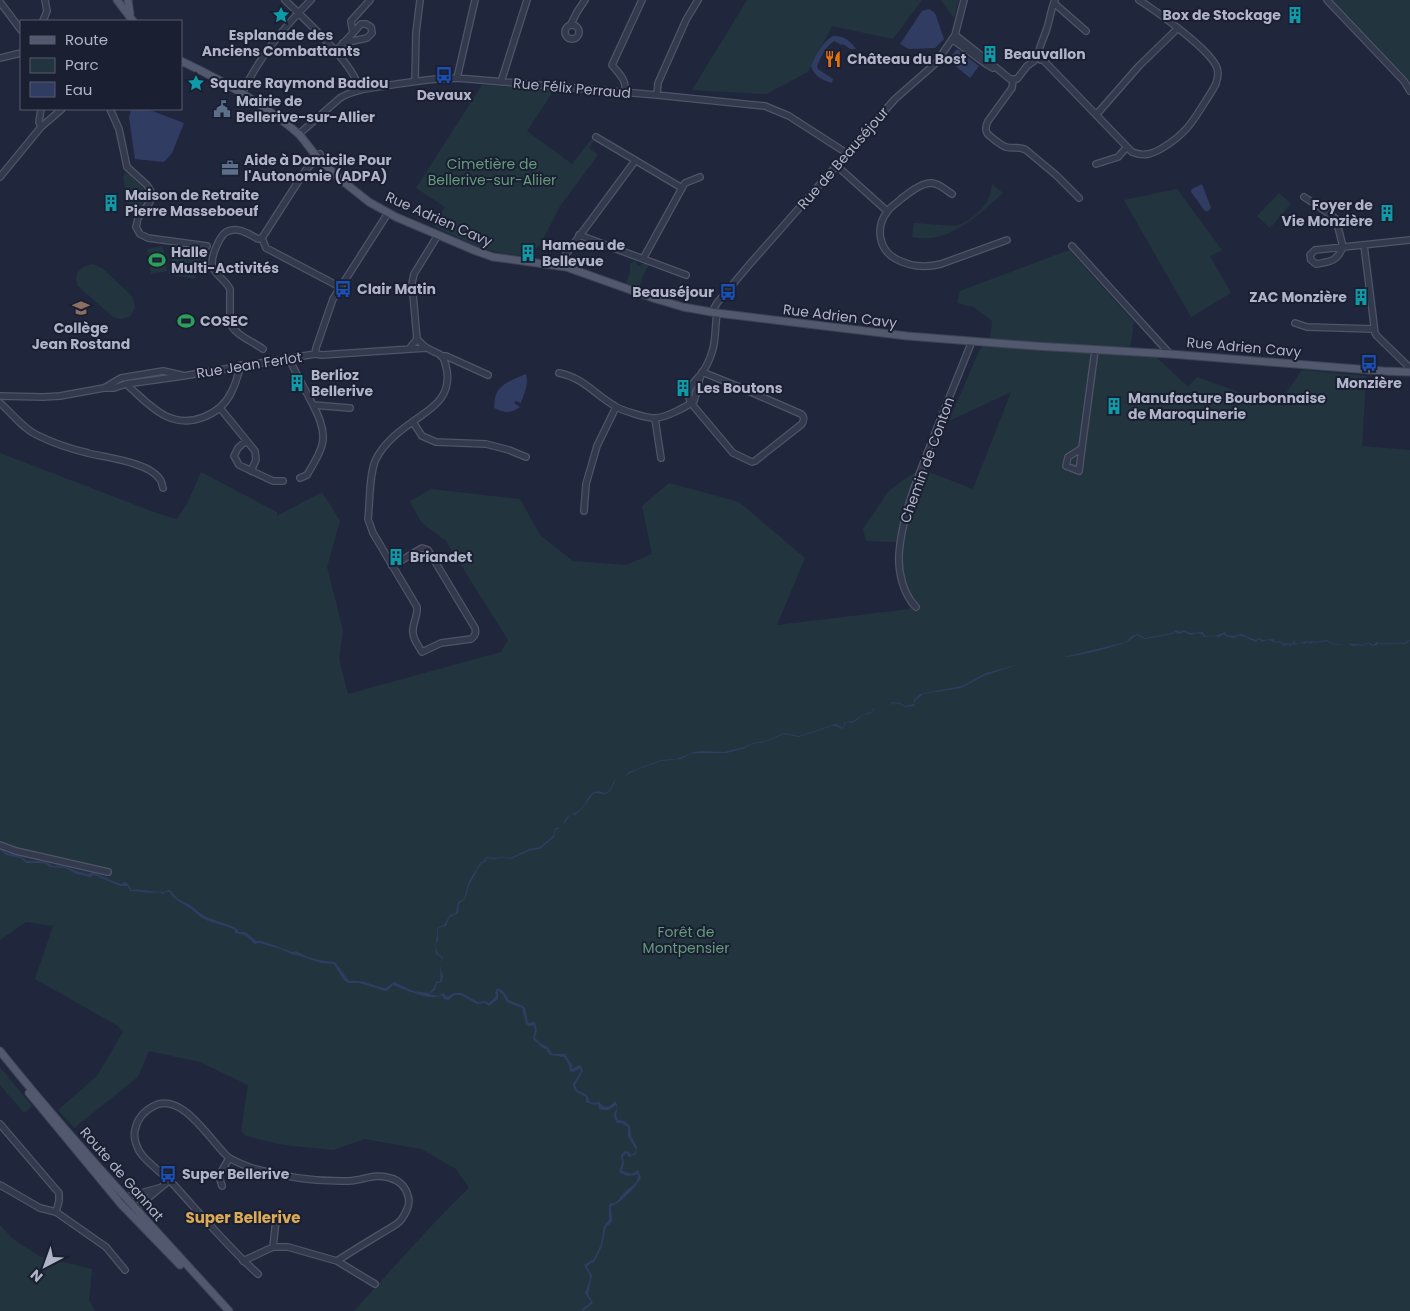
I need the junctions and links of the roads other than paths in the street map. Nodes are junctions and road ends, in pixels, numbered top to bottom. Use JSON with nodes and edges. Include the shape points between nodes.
{"nodes":[{"id":1,"x":45,"y":0,"type":"edge"},
{"id":2,"x":117,"y":0,"type":"edge"},
{"id":3,"x":128,"y":0,"type":"edge"},
{"id":4,"x":285,"y":0,"type":"edge"},
{"id":5,"x":311,"y":0,"type":"edge"},
{"id":6,"x":370,"y":0,"type":"edge"},
{"id":7,"x":420,"y":0,"type":"edge"},
{"id":8,"x":476,"y":0,"type":"edge"},
{"id":9,"x":527,"y":0,"type":"edge"},
{"id":10,"x":585,"y":0,"type":"edge"},
{"id":11,"x":642,"y":0,"type":"edge"},
{"id":12,"x":698,"y":0,"type":"edge"},
{"id":13,"x":964,"y":0,"type":"edge"},
{"id":14,"x":1139,"y":0,"type":"edge"},
{"id":15,"x":1327,"y":0,"type":"edge"},
{"id":16,"x":1054,"y":1,"type":"edge"},
{"id":17,"x":0,"y":2,"type":"edge"},
{"id":18,"x":298,"y":13,"type":"junction"},
{"id":19,"x":132,"y":19,"type":"edge"},
{"id":20,"x":43,"y":20,"type":"edge"},
{"id":21,"x":571,"y":24,"type":"dead end"},
{"id":22,"x":1178,"y":28,"type":"junction"},
{"id":23,"x":20,"y":29,"type":"edge"},
{"id":24,"x":1086,"y":31,"type":"dead end"},
{"id":25,"x":353,"y":32,"type":"junction"},
{"id":26,"x":954,"y":37,"type":"junction"},
{"id":27,"x":343,"y":43,"type":"junction"},
{"id":28,"x":336,"y":51,"type":"junction"},
{"id":29,"x":20,"y":53,"type":"edge"},
{"id":30,"x":0,"y":58,"type":"edge"},
{"id":31,"x":1038,"y":59,"type":"junction"},
{"id":32,"x":182,"y":61,"type":"edge"},
{"id":33,"x":457,"y":78,"type":"junction"},
{"id":34,"x":1013,"y":80,"type":"junction"},
{"id":35,"x":415,"y":81,"type":"junction"},
{"id":36,"x":501,"y":82,"type":"junction"},
{"id":37,"x":359,"y":90,"type":"junction"},
{"id":38,"x":1410,"y":91,"type":"edge"},
{"id":39,"x":625,"y":92,"type":"junction"},
{"id":40,"x":242,"y":94,"type":"junction"},
{"id":41,"x":657,"y":95,"type":"junction"},
{"id":42,"x":41,"y":110,"type":"edge"},
{"id":43,"x":61,"y":110,"type":"edge"},
{"id":44,"x":110,"y":110,"type":"edge"},
{"id":45,"x":1096,"y":115,"type":"junction"},
{"id":46,"x":41,"y":127,"type":"junction"},
{"id":47,"x":299,"y":134,"type":"junction"},
{"id":48,"x":596,"y":138,"type":"dead end"},
{"id":49,"x":1126,"y":148,"type":"junction"},
{"id":50,"x":848,"y":154,"type":"junction"},
{"id":51,"x":319,"y":156,"type":"junction"},
{"id":52,"x":635,"y":161,"type":"junction"},
{"id":53,"x":1096,"y":164,"type":"dead end"},
{"id":54,"x":837,"y":166,"type":"junction"},
{"id":55,"x":0,"y":177,"type":"edge"},
{"id":56,"x":700,"y":177,"type":"dead end"},
{"id":57,"x":682,"y":188,"type":"junction"},
{"id":58,"x":952,"y":194,"type":"dead end"},
{"id":59,"x":1304,"y":197,"type":"dead end"},
{"id":60,"x":1079,"y":198,"type":"dead end"},
{"id":61,"x":388,"y":212,"type":"junction"},
{"id":62,"x":887,"y":212,"type":"junction"},
{"id":63,"x":438,"y":235,"type":"junction"},
{"id":64,"x":579,"y":236,"type":"junction"},
{"id":65,"x":262,"y":238,"type":"junction"},
{"id":66,"x":1007,"y":240,"type":"dead end"},
{"id":67,"x":1410,"y":240,"type":"edge"},
{"id":68,"x":1364,"y":245,"type":"junction"},
{"id":69,"x":207,"y":246,"type":"dead end"},
{"id":70,"x":1072,"y":246,"type":"dead end"},
{"id":71,"x":1343,"y":247,"type":"junction"},
{"id":72,"x":643,"y":259,"type":"junction"},
{"id":73,"x":558,"y":265,"type":"junction"},
{"id":74,"x":686,"y":275,"type":"dead end"},
{"id":75,"x":340,"y":287,"type":"junction"},
{"id":76,"x":715,"y":313,"type":"junction"},
{"id":77,"x":1295,"y":323,"type":"dead end"},
{"id":78,"x":1374,"y":329,"type":"junction"},
{"id":79,"x":417,"y":339,"type":"junction"},
{"id":80,"x":972,"y":341,"type":"junction"},
{"id":81,"x":426,"y":348,"type":"junction"},
{"id":82,"x":263,"y":349,"type":"dead end"},
{"id":83,"x":409,"y":349,"type":"junction"},
{"id":84,"x":1095,"y":350,"type":"junction"},
{"id":85,"x":315,"y":354,"type":"junction"},
{"id":86,"x":1170,"y":354,"type":"junction"},
{"id":87,"x":442,"y":356,"type":"junction"},
{"id":88,"x":290,"y":358,"type":"junction"},
{"id":89,"x":1403,"y":362,"type":"junction"},
{"id":90,"x":241,"y":366,"type":"junction"},
{"id":91,"x":1410,"y":368,"type":"edge"},
{"id":92,"x":1383,"y":371,"type":"junction"},
{"id":93,"x":1401,"y":371,"type":"junction"},
{"id":94,"x":559,"y":372,"type":"dead end"},
{"id":95,"x":702,"y":372,"type":"junction"},
{"id":96,"x":1410,"y":373,"type":"edge"},
{"id":97,"x":488,"y":375,"type":"dead end"},
{"id":98,"x":183,"y":376,"type":"junction"},
{"id":99,"x":126,"y":384,"type":"junction"},
{"id":100,"x":104,"y":388,"type":"junction"},
{"id":101,"x":0,"y":396,"type":"edge"},
{"id":102,"x":11,"y":397,"type":"junction"},
{"id":103,"x":691,"y":403,"type":"junction"},
{"id":104,"x":313,"y":405,"type":"junction"},
{"id":105,"x":4,"y":406,"type":"edge"},
{"id":106,"x":616,"y":407,"type":"junction"},
{"id":107,"x":220,"y":408,"type":"junction"},
{"id":108,"x":350,"y":408,"type":"dead end"},
{"id":109,"x":655,"y":418,"type":"junction"},
{"id":110,"x":413,"y":422,"type":"junction"},
{"id":111,"x":246,"y":441,"type":"junction"},
{"id":112,"x":1082,"y":448,"type":"dead end"},
{"id":113,"x":526,"y":457,"type":"dead end"},
{"id":114,"x":661,"y":458,"type":"dead end"},
{"id":115,"x":251,"y":471,"type":"junction"},
{"id":116,"x":300,"y":478,"type":"dead end"},
{"id":117,"x":284,"y":481,"type":"dead end"},
{"id":118,"x":163,"y":488,"type":"dead end"},
{"id":119,"x":584,"y":511,"type":"dead end"},
{"id":120,"x":392,"y":566,"type":"junction"},
{"id":121,"x":916,"y":607,"type":"dead end"},
{"id":122,"x":0,"y":845,"type":"edge"},
{"id":123,"x":108,"y":872,"type":"dead end"},
{"id":124,"x":0,"y":1051,"type":"edge"},
{"id":125,"x":0,"y":1057,"type":"edge"},
{"id":126,"x":0,"y":1124,"type":"edge"},
{"id":127,"x":57,"y":1128,"type":"junction"},
{"id":128,"x":229,"y":1158,"type":"junction"},
{"id":129,"x":170,"y":1180,"type":"junction"},
{"id":130,"x":0,"y":1185,"type":"edge"},
{"id":131,"x":222,"y":1186,"type":"dead end"},
{"id":132,"x":161,"y":1188,"type":"junction"},
{"id":133,"x":127,"y":1202,"type":"junction"},
{"id":134,"x":133,"y":1211,"type":"junction"},
{"id":135,"x":56,"y":1212,"type":"junction"},
{"id":136,"x":276,"y":1220,"type":"dead end"},
{"id":137,"x":273,"y":1247,"type":"junction"},
{"id":138,"x":243,"y":1261,"type":"junction"},
{"id":139,"x":338,"y":1261,"type":"junction"},
{"id":140,"x":125,"y":1270,"type":"dead end"},
{"id":141,"x":258,"y":1274,"type":"dead end"},
{"id":142,"x":375,"y":1284,"type":"dead end"},
{"id":143,"x":228,"y":1311,"type":"edge"}],
"edges":[{"from":1,"to":20,"type":"street","via":[[47,11]]},
{"from":2,"to":19,"type":"main road"},
{"from":3,"to":19,"type":"main road"},
{"from":4,"to":18,"type":"street"},
{"from":5,"to":18,"type":"street"},
{"from":6,"to":25,"type":"street","via":[[351,21]]},
{"from":7,"to":35,"type":"street"},
{"from":8,"to":33,"type":"street"},
{"from":9,"to":36,"type":"street"},
{"from":10,"to":21,"type":"street"},
{"from":11,"to":39,"type":"street","via":[[612,66],[624,81]]},
{"from":12,"to":41,"type":"street","via":[[658,83]]},
{"from":13,"to":26,"type":"street","name":"Rue de Beauséjour"},
{"from":14,"to":22,"type":"street"},
{"from":15,"to":38,"type":"street"},
{"from":16,"to":24,"type":"street"},
{"from":16,"to":31,"type":"street"},
{"from":17,"to":23,"type":"street"},
{"from":18,"to":28,"type":"street"},
{"from":18,"to":40,"type":"street","via":[[256,68]]},
{"from":22,"to":45,"type":"street"},
{"from":22,"to":49,"type":"street","via":[[1216,64],[1215,86],[1192,123],[1174,140],[1149,154],[1136,154]]},
{"from":25,"to":27,"type":"street"},
{"from":25,"to":27,"type":"street","via":[[361,24],[366,24],[372,33],[367,38]]},
{"from":26,"to":34,"type":"street"},
{"from":26,"to":50,"type":"street","name":"Rue de Beauséjour","via":[[936,63],[895,99]]},
{"from":27,"to":28,"type":"street"},
{"from":28,"to":37,"type":"street","via":[[356,76]]},
{"from":29,"to":30,"type":"street"},
{"from":31,"to":34,"type":"street"},
{"from":31,"to":45,"type":"street","via":[[1044,60]]},
{"from":32,"to":40,"type":"main road","name":"Rue Adrien Cavy"},
{"from":33,"to":35,"type":"street","name":"Rue Félix Perraud"},
{"from":33,"to":36,"type":"street","name":"Rue Félix Perraud"},
{"from":34,"to":60,"type":"street","via":[[1012,88],[985,127],[987,133],[1004,146],[1026,150]]},
{"from":35,"to":37,"type":"street","name":"Rue Félix Perraud"},
{"from":36,"to":39,"type":"street","name":"Rue Félix Perraud"},
{"from":37,"to":47,"type":"street","name":"Rue Félix Perraud","via":[[340,98]]},
{"from":39,"to":41,"type":"street","name":"Rue Félix Perraud"},
{"from":40,"to":47,"type":"main road","name":"Rue Adrien Cavy"},
{"from":41,"to":50,"type":"street","name":"Rue Félix Perraud","via":[[765,106],[789,116]]},
{"from":42,"to":46,"type":"street"},
{"from":43,"to":46,"type":"street"},
{"from":44,"to":69,"type":"street","via":[[119,129],[127,167],[152,193],[150,202],[138,218],[136,227],[140,234],[148,238]]},
{"from":45,"to":49,"type":"street"},
{"from":46,"to":55,"type":"street"},
{"from":47,"to":51,"type":"main road","name":"Rue Adrien Cavy"},
{"from":48,"to":52,"type":"street"},
{"from":49,"to":53,"type":"street","via":[[1118,157]]},
{"from":50,"to":54,"type":"street","name":"Rue de Beauséjour"},
{"from":51,"to":61,"type":"main road","name":"Rue Adrien Cavy","via":[[354,191]]},
{"from":51,"to":65,"type":"street","via":[[305,171]]},
{"from":52,"to":57,"type":"street"},
{"from":52,"to":64,"type":"street"},
{"from":54,"to":62,"type":"street"},
{"from":54,"to":76,"type":"street","name":"Rue de Beauséjour","via":[[717,303]]},
{"from":56,"to":57,"type":"street","via":[[685,183]]},
{"from":57,"to":72,"type":"street"},
{"from":58,"to":62,"type":"street","via":[[931,183],[908,194]]},
{"from":59,"to":71,"type":"street","via":[[1336,220]]},
{"from":61,"to":63,"type":"main road","name":"Rue Adrien Cavy"},
{"from":61,"to":75,"type":"street"},
{"from":62,"to":66,"type":"street","via":[[880,226],[883,248],[892,257],[914,266],[941,264]]},
{"from":63,"to":73,"type":"main road","name":"Rue Adrien Cavy","via":[[493,257]]},
{"from":63,"to":79,"type":"street","via":[[414,274],[412,283]]},
{"from":64,"to":72,"type":"street"},
{"from":64,"to":73,"type":"street"},
{"from":65,"to":75,"type":"street","via":[[266,248]]},
{"from":65,"to":82,"type":"street","via":[[258,240],[239,230],[226,232],[215,250],[212,265],[230,289],[230,323],[237,333]]},
{"from":67,"to":68,"type":"street"},
{"from":68,"to":71,"type":"street"},
{"from":68,"to":78,"type":"street"},
{"from":70,"to":86,"type":"street"},
{"from":71,"to":71,"type":"street","via":[[1315,250],[1310,260],[1316,264],[1329,262],[1339,256]]},
{"from":72,"to":74,"type":"street"},
{"from":73,"to":76,"type":"main road","name":"Rue Adrien Cavy","via":[[656,299]]},
{"from":75,"to":85,"type":"street"},
{"from":76,"to":80,"type":"main road","name":"Rue Adrien Cavy"},
{"from":76,"to":95,"type":"street","via":[[714,345]]},
{"from":77,"to":78,"type":"street","via":[[1307,328]]},
{"from":78,"to":89,"type":"street","via":[[1376,336]]},
{"from":79,"to":81,"type":"street"},
{"from":79,"to":83,"type":"street"},
{"from":80,"to":84,"type":"main road","name":"Rue Adrien Cavy"},
{"from":80,"to":121,"type":"street","name":"Chemin de Conton","via":[[921,469],[901,535],[899,571],[910,601]]},
{"from":81,"to":83,"type":"street","name":"Rue Jean Ferlot"},
{"from":81,"to":87,"type":"street"},
{"from":83,"to":85,"type":"street","name":"Rue Jean Ferlot"},
{"from":84,"to":86,"type":"main road","name":"Rue Adrien Cavy"},
{"from":84,"to":112,"type":"street"},
{"from":85,"to":88,"type":"street","name":"Rue Jean Ferlot"},
{"from":86,"to":92,"type":"main road","name":"Rue Adrien Cavy"},
{"from":87,"to":97,"type":"street"},
{"from":87,"to":110,"type":"street","via":[[448,377],[445,390],[440,401]]},
{"from":88,"to":90,"type":"street","name":"Rue Jean Ferlot"},
{"from":88,"to":104,"type":"street"},
{"from":89,"to":91,"type":"street"},
{"from":89,"to":93,"type":"street"},
{"from":90,"to":98,"type":"street","name":"Rue Jean Ferlot"},
{"from":90,"to":107,"type":"street","via":[[229,397]]},
{"from":92,"to":93,"type":"main road","name":"Rue Adrien Cavy"},
{"from":92,"to":96,"type":"main road","name":"Rue Adrien Cavy"},
{"from":93,"to":96,"type":"main road","name":"Rue Adrien Cavy"},
{"from":94,"to":106,"type":"street","via":[[571,375]]},
{"from":95,"to":103,"type":"street","via":[[696,398]]},
{"from":95,"to":103,"type":"street","via":[[803,416],[804,420],[752,462],[733,453]]},
{"from":98,"to":99,"type":"street","name":"Rue Jean Ferlot"},
{"from":98,"to":100,"type":"street","name":"Rue Jean Ferlot","via":[[163,371],[121,378]]},
{"from":99,"to":100,"type":"street","name":"Rue Jean Ferlot"},
{"from":99,"to":107,"type":"street","via":[[155,409],[173,419],[195,419]]},
{"from":100,"to":102,"type":"street","name":"Rue Jean Ferlot","via":[[60,396]]},
{"from":101,"to":102,"type":"street","name":"Rue Jean Ferlot"},
{"from":102,"to":105,"type":"street"},
{"from":103,"to":109,"type":"street"},
{"from":104,"to":108,"type":"street"},
{"from":104,"to":116,"type":"street","via":[[323,427],[322,443],[307,475]]},
{"from":105,"to":118,"type":"street","via":[[30,432],[52,442],[121,459],[149,470],[159,477]]},
{"from":106,"to":109,"type":"street"},
{"from":106,"to":119,"type":"street","via":[[597,446],[586,484]]},
{"from":107,"to":111,"type":"street"},
{"from":109,"to":114,"type":"street"},
{"from":110,"to":113,"type":"street","via":[[422,436],[436,442],[486,444]]},
{"from":110,"to":120,"type":"street","via":[[383,448],[373,467],[368,519]]},
{"from":111,"to":115,"type":"street","via":[[256,455]]},
{"from":111,"to":115,"type":"street","via":[[234,456],[238,465]]},
{"from":115,"to":117,"type":"street","via":[[273,481]]},
{"from":120,"to":120,"type":"street","via":[[422,548],[428,550],[475,628],[474,636],[441,643],[422,652],[413,635],[416,607]]},
{"from":122,"to":123,"type":"street"},
{"from":124,"to":133,"type":"main road","name":"Route de Gannat"},
{"from":125,"to":127,"type":"main road","name":"Route de Gannat"},
{"from":126,"to":135,"type":"street","via":[[59,1193]]},
{"from":127,"to":133,"type":"street"},
{"from":127,"to":134,"type":"main road","name":"Route de Gannat"},
{"from":128,"to":129,"type":"street","via":[[186,1111],[176,1106],[156,1104],[142,1114],[134,1138],[141,1154]]},
{"from":128,"to":131,"type":"street","via":[[220,1176]]},
{"from":128,"to":139,"type":"street","via":[[272,1174],[303,1179],[350,1181],[381,1176],[404,1186],[409,1197],[408,1210],[400,1222]]},
{"from":129,"to":132,"type":"street"},
{"from":129,"to":138,"type":"street"},
{"from":130,"to":135,"type":"street","via":[[40,1208]]},
{"from":132,"to":133,"type":"street","via":[[130,1196]]},
{"from":132,"to":134,"type":"street"},
{"from":133,"to":134,"type":"main road","name":"Route de Gannat"},
{"from":134,"to":143,"type":"main road","name":"Route de Gannat"},
{"from":135,"to":140,"type":"street","via":[[106,1247]]},
{"from":136,"to":137,"type":"street"},
{"from":137,"to":138,"type":"street"},
{"from":137,"to":139,"type":"street","via":[[288,1247]]},
{"from":138,"to":141,"type":"street"},
{"from":139,"to":142,"type":"street"}]}
